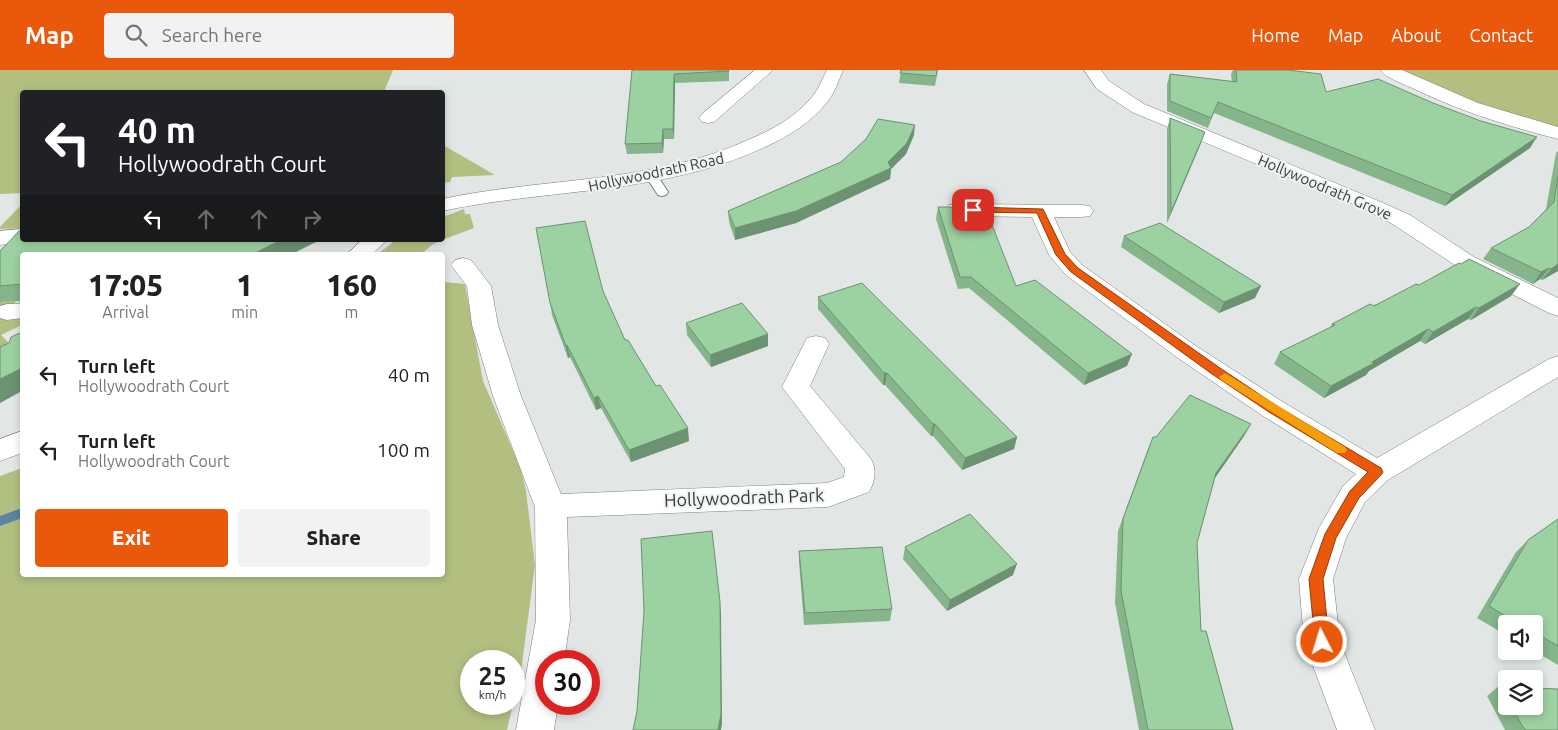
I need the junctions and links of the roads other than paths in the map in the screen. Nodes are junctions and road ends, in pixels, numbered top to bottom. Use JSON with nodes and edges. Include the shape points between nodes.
{"nodes":[{"id":1,"x":765,"y":70,"type":"edge"},
{"id":2,"x":835,"y":70,"type":"edge"},
{"id":3,"x":1092,"y":70,"type":"edge"},
{"id":4,"x":1389,"y":70,"type":"edge"},
{"id":5,"x":708,"y":118,"type":"dead end"},
{"id":6,"x":1558,"y":133,"type":"edge"},
{"id":7,"x":651,"y":176,"type":"junction"},
{"id":8,"x":662,"y":192,"type":"dead end"},
{"id":9,"x":445,"y":204,"type":"edge"},
{"id":10,"x":957,"y":210,"type":"edge"},
{"id":11,"x":1040,"y":211,"type":"junction"},
{"id":12,"x":1082,"y":212,"type":"dead end"},
{"id":13,"x":20,"y":236,"type":"edge"},
{"id":14,"x":0,"y":238,"type":"edge"},
{"id":15,"x":373,"y":242,"type":"edge"},
{"id":16,"x":361,"y":252,"type":"edge"},
{"id":17,"x":463,"y":265,"type":"dead end"},
{"id":18,"x":1558,"y":308,"type":"edge"},
{"id":19,"x":816,"y":344,"type":"dead end"},
{"id":20,"x":1558,"y":365,"type":"edge"},
{"id":21,"x":20,"y":443,"type":"edge"},
{"id":22,"x":0,"y":450,"type":"edge"},
{"id":23,"x":1377,"y":472,"type":"junction"},
{"id":24,"x":551,"y":507,"type":"junction"},
{"id":25,"x":548,"y":650,"type":"edge"},
{"id":26,"x":537,"y":715,"type":"edge"},
{"id":27,"x":535,"y":730,"type":"edge"},
{"id":28,"x":1356,"y":730,"type":"edge"}],
"edges":[{"from":1,"to":5,"type":"street","via":[[718,100]]},
{"from":2,"to":7,"type":"street","name":"Hollywoodrath Road","via":[[821,98],[782,132],[728,158]]},
{"from":3,"to":18,"type":"street","name":"Hollywoodrath Grove","via":[[1103,85],[1138,108],[1374,206],[1402,220],[1466,262]]},
{"from":4,"to":6,"type":"street","via":[[1467,106]]},
{"from":7,"to":8,"type":"lane"},
{"from":7,"to":9,"type":"street","name":"Hollywoodrath Road","via":[[596,186],[480,197]]},
{"from":10,"to":11,"type":"street"},
{"from":11,"to":12,"type":"street"},
{"from":11,"to":23,"type":"street","via":[[1060,255],[1074,270],[1187,352]]},
{"from":13,"to":14,"type":"street"},
{"from":15,"to":16,"type":"street"},
{"from":17,"to":24,"type":"street","via":[[479,286],[485,325],[506,396]]},
{"from":19,"to":24,"type":"street","name":"Hollywoodrath Park","via":[[796,387],[860,468],[858,484],[828,495]]},
{"from":20,"to":23,"type":"street"},
{"from":21,"to":22,"type":"street"},
{"from":23,"to":28,"type":"street","via":[[1354,494],[1330,537],[1316,579],[1322,642]]},
{"from":24,"to":25,"type":"street","via":[[553,620]]},
{"from":26,"to":27,"type":"street"}]}
